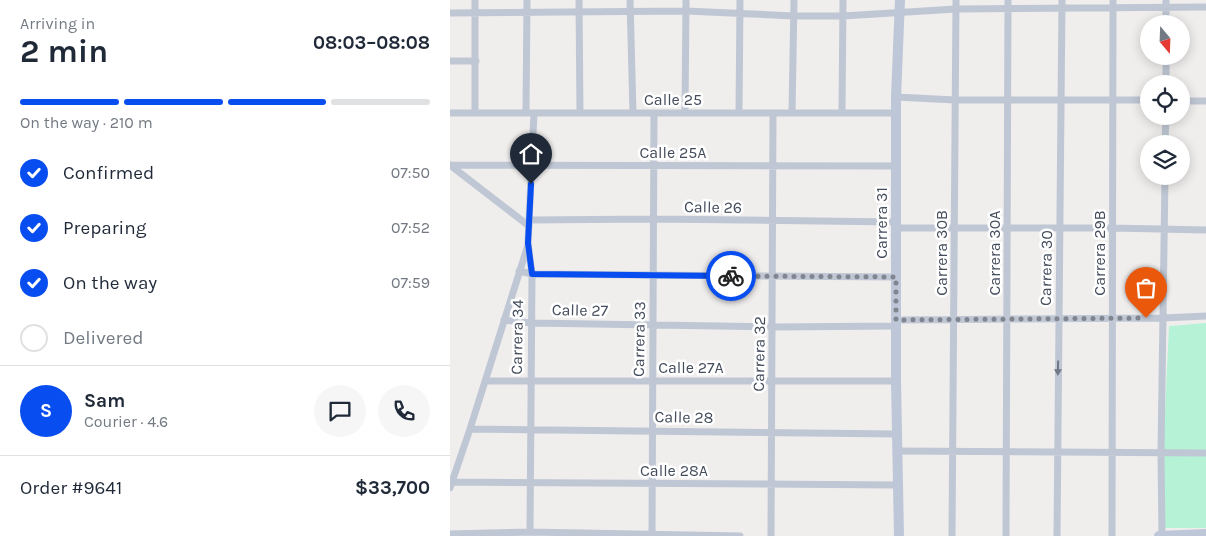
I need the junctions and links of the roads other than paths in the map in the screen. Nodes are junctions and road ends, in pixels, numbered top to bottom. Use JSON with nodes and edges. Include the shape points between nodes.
{"nodes":[{"id":1,"x":475,"y":0,"type":"edge"},
{"id":2,"x":527,"y":0,"type":"edge"},
{"id":3,"x":579,"y":0,"type":"edge"},
{"id":4,"x":630,"y":0,"type":"edge"},
{"id":5,"x":686,"y":0,"type":"edge"},
{"id":6,"x":740,"y":0,"type":"edge"},
{"id":7,"x":794,"y":0,"type":"edge"},
{"id":8,"x":843,"y":0,"type":"edge"},
{"id":9,"x":900,"y":0,"type":"edge"},
{"id":10,"x":956,"y":0,"type":"edge"},
{"id":11,"x":1008,"y":0,"type":"edge"},
{"id":12,"x":1062,"y":4,"type":"edge"},
{"id":13,"x":1113,"y":4,"type":"edge"},
{"id":14,"x":1166,"y":4,"type":"edge"},
{"id":15,"x":1206,"y":7,"type":"edge"},
{"id":16,"x":1008,"y":8,"type":"junction"},
{"id":17,"x":956,"y":9,"type":"junction"},
{"id":18,"x":630,"y":11,"type":"junction"},
{"id":19,"x":686,"y":11,"type":"junction"},
{"id":20,"x":527,"y":12,"type":"junction"},
{"id":21,"x":579,"y":12,"type":"junction"},
{"id":22,"x":450,"y":13,"type":"edge"},
{"id":23,"x":475,"y":13,"type":"junction"},
{"id":24,"x":740,"y":13,"type":"junction"},
{"id":25,"x":900,"y":13,"type":"junction"},
{"id":26,"x":794,"y":16,"type":"junction"},
{"id":27,"x":843,"y":16,"type":"junction"},
{"id":28,"x":450,"y":61,"type":"edge"},
{"id":29,"x":476,"y":61,"type":"junction"},
{"id":30,"x":896,"y":97,"type":"junction"},
{"id":31,"x":1060,"y":99,"type":"junction"},
{"id":32,"x":1113,"y":99,"type":"junction"},
{"id":33,"x":955,"y":100,"type":"junction"},
{"id":34,"x":1008,"y":100,"type":"junction"},
{"id":35,"x":1140,"y":100,"type":"edge"},
{"id":36,"x":1190,"y":101,"type":"edge"},
{"id":37,"x":1206,"y":101,"type":"edge"},
{"id":38,"x":686,"y":112,"type":"junction"},
{"id":39,"x":450,"y":113,"type":"edge"},
{"id":40,"x":475,"y":113,"type":"junction"},
{"id":41,"x":530,"y":113,"type":"junction"},
{"id":42,"x":580,"y":113,"type":"junction"},
{"id":43,"x":633,"y":113,"type":"junction"},
{"id":44,"x":654,"y":113,"type":"junction"},
{"id":45,"x":739,"y":113,"type":"junction"},
{"id":46,"x":773,"y":113,"type":"junction"},
{"id":47,"x":792,"y":113,"type":"junction"},
{"id":48,"x":842,"y":113,"type":"junction"},
{"id":49,"x":896,"y":113,"type":"junction"},
{"id":50,"x":450,"y":165,"type":"edge"},
{"id":51,"x":532,"y":165,"type":"junction"},
{"id":52,"x":654,"y":165,"type":"junction"},
{"id":53,"x":773,"y":166,"type":"junction"},
{"id":54,"x":896,"y":166,"type":"junction"},
{"id":55,"x":1165,"y":185,"type":"edge"},
{"id":56,"x":654,"y":219,"type":"junction"},
{"id":57,"x":773,"y":221,"type":"junction"},
{"id":58,"x":529,"y":223,"type":"junction"},
{"id":59,"x":896,"y":225,"type":"junction"},
{"id":60,"x":954,"y":228,"type":"junction"},
{"id":61,"x":1007,"y":228,"type":"junction"},
{"id":62,"x":1060,"y":228,"type":"junction"},
{"id":63,"x":1112,"y":228,"type":"junction"},
{"id":64,"x":1165,"y":230,"type":"junction"},
{"id":65,"x":1206,"y":230,"type":"edge"},
{"id":66,"x":528,"y":243,"type":"junction"},
{"id":67,"x":519,"y":271,"type":"junction"},
{"id":68,"x":532,"y":274,"type":"junction"},
{"id":69,"x":653,"y":275,"type":"junction"},
{"id":70,"x":773,"y":277,"type":"junction"},
{"id":71,"x":896,"y":277,"type":"junction"},
{"id":72,"x":1206,"y":316,"type":"edge"},
{"id":73,"x":1112,"y":318,"type":"junction"},
{"id":74,"x":1163,"y":318,"type":"junction"},
{"id":75,"x":1007,"y":319,"type":"junction"},
{"id":76,"x":1059,"y":319,"type":"junction"},
{"id":77,"x":504,"y":320,"type":"junction"},
{"id":78,"x":954,"y":320,"type":"junction"},
{"id":79,"x":531,"y":323,"type":"junction"},
{"id":80,"x":896,"y":323,"type":"junction"},
{"id":81,"x":652,"y":325,"type":"junction"},
{"id":82,"x":772,"y":327,"type":"junction"},
{"id":83,"x":486,"y":381,"type":"junction"},
{"id":84,"x":530,"y":381,"type":"junction"},
{"id":85,"x":652,"y":381,"type":"junction"},
{"id":86,"x":772,"y":381,"type":"junction"},
{"id":87,"x":896,"y":381,"type":"junction"},
{"id":88,"x":470,"y":429,"type":"junction"},
{"id":89,"x":531,"y":430,"type":"junction"},
{"id":90,"x":652,"y":431,"type":"junction"},
{"id":91,"x":772,"y":432,"type":"junction"},
{"id":92,"x":897,"y":434,"type":"junction"},
{"id":93,"x":897,"y":451,"type":"junction"},
{"id":94,"x":952,"y":451,"type":"junction"},
{"id":95,"x":1006,"y":452,"type":"junction"},
{"id":96,"x":1057,"y":452,"type":"junction"},
{"id":97,"x":1111,"y":452,"type":"junction"},
{"id":98,"x":1161,"y":453,"type":"junction"},
{"id":99,"x":1206,"y":453,"type":"edge"},
{"id":100,"x":531,"y":482,"type":"junction"},
{"id":101,"x":652,"y":483,"type":"junction"},
{"id":102,"x":771,"y":484,"type":"junction"},
{"id":103,"x":451,"y":485,"type":"edge"},
{"id":104,"x":897,"y":485,"type":"junction"},
{"id":105,"x":530,"y":532,"type":"junction"},
{"id":106,"x":450,"y":534,"type":"edge"},
{"id":107,"x":1206,"y":534,"type":"edge"},
{"id":108,"x":652,"y":535,"type":"junction"},
{"id":109,"x":740,"y":536,"type":"edge"},
{"id":110,"x":771,"y":536,"type":"edge"},
{"id":111,"x":899,"y":536,"type":"edge"},
{"id":112,"x":952,"y":536,"type":"edge"},
{"id":113,"x":1006,"y":536,"type":"edge"},
{"id":114,"x":1057,"y":536,"type":"edge"},
{"id":115,"x":1112,"y":536,"type":"edge"},
{"id":116,"x":1160,"y":536,"type":"edge"}],
"edges":[{"from":1,"to":23,"type":"street"},
{"from":2,"to":20,"type":"street","name":"Carrera 34"},
{"from":3,"to":21,"type":"street"},
{"from":4,"to":18,"type":"street"},
{"from":5,"to":19,"type":"street"},
{"from":6,"to":24,"type":"street"},
{"from":7,"to":26,"type":"street"},
{"from":8,"to":27,"type":"street"},
{"from":9,"to":25,"type":"street","name":"Carrera 31"},
{"from":10,"to":17,"type":"street","name":"Carrera 30B"},
{"from":11,"to":16,"type":"street","name":"Carrera 30A"},
{"from":12,"to":13,"type":"street"},
{"from":12,"to":16,"type":"street"},
{"from":12,"to":31,"type":"street","name":"Carrera 30"},
{"from":13,"to":14,"type":"street"},
{"from":13,"to":32,"type":"street","name":"Carrera 29B"},
{"from":14,"to":15,"type":"street"},
{"from":16,"to":17,"type":"street"},
{"from":16,"to":34,"type":"street","name":"Carrera 30A"},
{"from":17,"to":25,"type":"street"},
{"from":17,"to":33,"type":"street","name":"Carrera 30B"},
{"from":18,"to":19,"type":"street"},
{"from":18,"to":21,"type":"street"},
{"from":18,"to":43,"type":"street"},
{"from":19,"to":24,"type":"street"},
{"from":19,"to":38,"type":"street"},
{"from":20,"to":21,"type":"street"},
{"from":20,"to":23,"type":"street"},
{"from":20,"to":41,"type":"street","name":"Carrera 34"},
{"from":21,"to":42,"type":"street"},
{"from":22,"to":23,"type":"street"},
{"from":23,"to":29,"type":"street"},
{"from":24,"to":26,"type":"street"},
{"from":24,"to":45,"type":"street"},
{"from":25,"to":27,"type":"street"},
{"from":25,"to":30,"type":"street","name":"Carrera 31"},
{"from":26,"to":27,"type":"street"},
{"from":26,"to":47,"type":"street"},
{"from":27,"to":48,"type":"street"},
{"from":28,"to":29,"type":"street"},
{"from":29,"to":40,"type":"street"},
{"from":30,"to":33,"type":"street"},
{"from":30,"to":49,"type":"street","name":"Carrera 31"},
{"from":31,"to":32,"type":"street"},
{"from":31,"to":34,"type":"street"},
{"from":31,"to":62,"type":"street","name":"Carrera 30"},
{"from":32,"to":35,"type":"street"},
{"from":32,"to":63,"type":"street","name":"Carrera 29B"},
{"from":33,"to":34,"type":"street"},
{"from":33,"to":60,"type":"street","name":"Carrera 30B"},
{"from":34,"to":61,"type":"street","name":"Carrera 30A"},
{"from":36,"to":37,"type":"street"},
{"from":38,"to":44,"type":"street","name":"Calle 25"},
{"from":38,"to":45,"type":"street","name":"Calle 25"},
{"from":39,"to":40,"type":"street","name":"Calle 25"},
{"from":40,"to":41,"type":"street","name":"Calle 25"},
{"from":41,"to":42,"type":"street","name":"Calle 25"},
{"from":41,"to":51,"type":"street","name":"Carrera 34"},
{"from":42,"to":43,"type":"street","name":"Calle 25"},
{"from":43,"to":44,"type":"street","name":"Calle 25"},
{"from":44,"to":52,"type":"street","name":"Carrera 33"},
{"from":45,"to":46,"type":"street","name":"Calle 25"},
{"from":46,"to":47,"type":"street","name":"Calle 25"},
{"from":46,"to":53,"type":"street","name":"Carrera 32"},
{"from":47,"to":48,"type":"street","name":"Calle 25"},
{"from":48,"to":49,"type":"street","name":"Calle 25"},
{"from":49,"to":54,"type":"street","name":"Carrera 31"},
{"from":50,"to":51,"type":"street","name":"Calle 25A"},
{"from":50,"to":58,"type":"street"},
{"from":51,"to":52,"type":"street","name":"Calle 25A"},
{"from":51,"to":58,"type":"street","name":"Carrera 34"},
{"from":52,"to":53,"type":"street","name":"Calle 25A"},
{"from":52,"to":56,"type":"street","name":"Carrera 33"},
{"from":53,"to":54,"type":"street","name":"Calle 25A"},
{"from":53,"to":57,"type":"street","name":"Carrera 32"},
{"from":54,"to":59,"type":"street","name":"Carrera 31"},
{"from":55,"to":64,"type":"street"},
{"from":56,"to":57,"type":"street","name":"Calle 26"},
{"from":56,"to":58,"type":"street","name":"Calle 26"},
{"from":56,"to":69,"type":"street","name":"Carrera 33"},
{"from":57,"to":59,"type":"street","name":"Calle 26"},
{"from":57,"to":70,"type":"street","name":"Carrera 32"},
{"from":58,"to":66,"type":"street","name":"Carrera 34"},
{"from":59,"to":60,"type":"street","name":"Calle 26"},
{"from":59,"to":71,"type":"street","name":"Carrera 31"},
{"from":60,"to":61,"type":"street","name":"Calle 26"},
{"from":60,"to":78,"type":"street","name":"Carrera 30B"},
{"from":61,"to":62,"type":"street","name":"Calle 26"},
{"from":61,"to":75,"type":"street","name":"Carrera 30A"},
{"from":62,"to":63,"type":"street","name":"Calle 26"},
{"from":62,"to":76,"type":"street","name":"Carrera 30"},
{"from":63,"to":64,"type":"street","name":"Calle 26"},
{"from":63,"to":73,"type":"street","name":"Carrera 29B"},
{"from":64,"to":65,"type":"street","name":"Calle 26"},
{"from":64,"to":74,"type":"street"},
{"from":66,"to":67,"type":"street"},
{"from":66,"to":68,"type":"street","name":"Carrera 34"},
{"from":67,"to":68,"type":"street"},
{"from":67,"to":77,"type":"street"},
{"from":68,"to":69,"type":"street"},
{"from":68,"to":79,"type":"street","name":"Carrera 34"},
{"from":69,"to":70,"type":"street"},
{"from":69,"to":81,"type":"street","name":"Carrera 33"},
{"from":70,"to":71,"type":"street"},
{"from":70,"to":82,"type":"street","name":"Carrera 32"},
{"from":71,"to":80,"type":"street","name":"Carrera 31"},
{"from":72,"to":74,"type":"street","name":"Calle 27"},
{"from":73,"to":74,"type":"street","name":"Calle 27"},
{"from":73,"to":76,"type":"street","name":"Calle 27"},
{"from":73,"to":97,"type":"street","name":"Carrera 29B"},
{"from":74,"to":98,"type":"street"},
{"from":75,"to":76,"type":"street","name":"Calle 27"},
{"from":75,"to":78,"type":"street","name":"Calle 27"},
{"from":75,"to":95,"type":"street","name":"Carrera 30A"},
{"from":76,"to":96,"type":"street","name":"Carrera 30","one_way":true},
{"from":77,"to":79,"type":"street","name":"Calle 27"},
{"from":77,"to":83,"type":"street"},
{"from":78,"to":80,"type":"street","name":"Calle 27"},
{"from":78,"to":94,"type":"street","name":"Carrera 30B"},
{"from":79,"to":81,"type":"street","name":"Calle 27"},
{"from":79,"to":84,"type":"street","name":"Carrera 34"},
{"from":80,"to":82,"type":"street","name":"Calle 27"},
{"from":80,"to":87,"type":"street","name":"Carrera 31"},
{"from":81,"to":82,"type":"street","name":"Calle 27"},
{"from":81,"to":85,"type":"street","name":"Carrera 33"},
{"from":82,"to":86,"type":"street","name":"Carrera 32"},
{"from":83,"to":84,"type":"street","name":"Calle 27A"},
{"from":83,"to":88,"type":"street"},
{"from":84,"to":85,"type":"street","name":"Calle 27A"},
{"from":84,"to":89,"type":"street","name":"Carrera 34"},
{"from":85,"to":86,"type":"street","name":"Calle 27A"},
{"from":85,"to":90,"type":"street","name":"Carrera 33"},
{"from":86,"to":87,"type":"street","name":"Calle 27A"},
{"from":86,"to":91,"type":"street","name":"Carrera 32"},
{"from":87,"to":92,"type":"street","name":"Carrera 31"},
{"from":88,"to":89,"type":"street","name":"Calle 28"},
{"from":88,"to":103,"type":"street"},
{"from":89,"to":90,"type":"street","name":"Calle 28"},
{"from":89,"to":100,"type":"street","name":"Carrera 34"},
{"from":90,"to":91,"type":"street","name":"Calle 28"},
{"from":90,"to":101,"type":"street","name":"Carrera 33"},
{"from":91,"to":92,"type":"street","name":"Calle 28"},
{"from":91,"to":102,"type":"street","name":"Carrera 32"},
{"from":92,"to":93,"type":"street","name":"Carrera 31"},
{"from":93,"to":94,"type":"street"},
{"from":93,"to":104,"type":"street","name":"Carrera 31"},
{"from":94,"to":95,"type":"street"},
{"from":94,"to":112,"type":"street","name":"Carrera 30B"},
{"from":95,"to":96,"type":"street"},
{"from":95,"to":113,"type":"street","name":"Carrera 30A"},
{"from":96,"to":97,"type":"street"},
{"from":96,"to":114,"type":"street","name":"Carrera 30"},
{"from":97,"to":98,"type":"street"},
{"from":97,"to":115,"type":"street","name":"Carrera 29B"},
{"from":98,"to":99,"type":"street"},
{"from":98,"to":116,"type":"street"},
{"from":100,"to":101,"type":"street","name":"Calle 28A"},
{"from":100,"to":103,"type":"street","name":"Calle 28A"},
{"from":100,"to":105,"type":"street","name":"Carrera 34"},
{"from":101,"to":102,"type":"street","name":"Calle 28A"},
{"from":101,"to":108,"type":"street","name":"Carrera 33"},
{"from":102,"to":104,"type":"street","name":"Calle 28A"},
{"from":102,"to":110,"type":"street","name":"Carrera 32"},
{"from":104,"to":111,"type":"street","name":"Carrera 31"},
{"from":105,"to":106,"type":"street"},
{"from":105,"to":108,"type":"street"},
{"from":107,"to":116,"type":"street"},
{"from":108,"to":109,"type":"street"}]}
